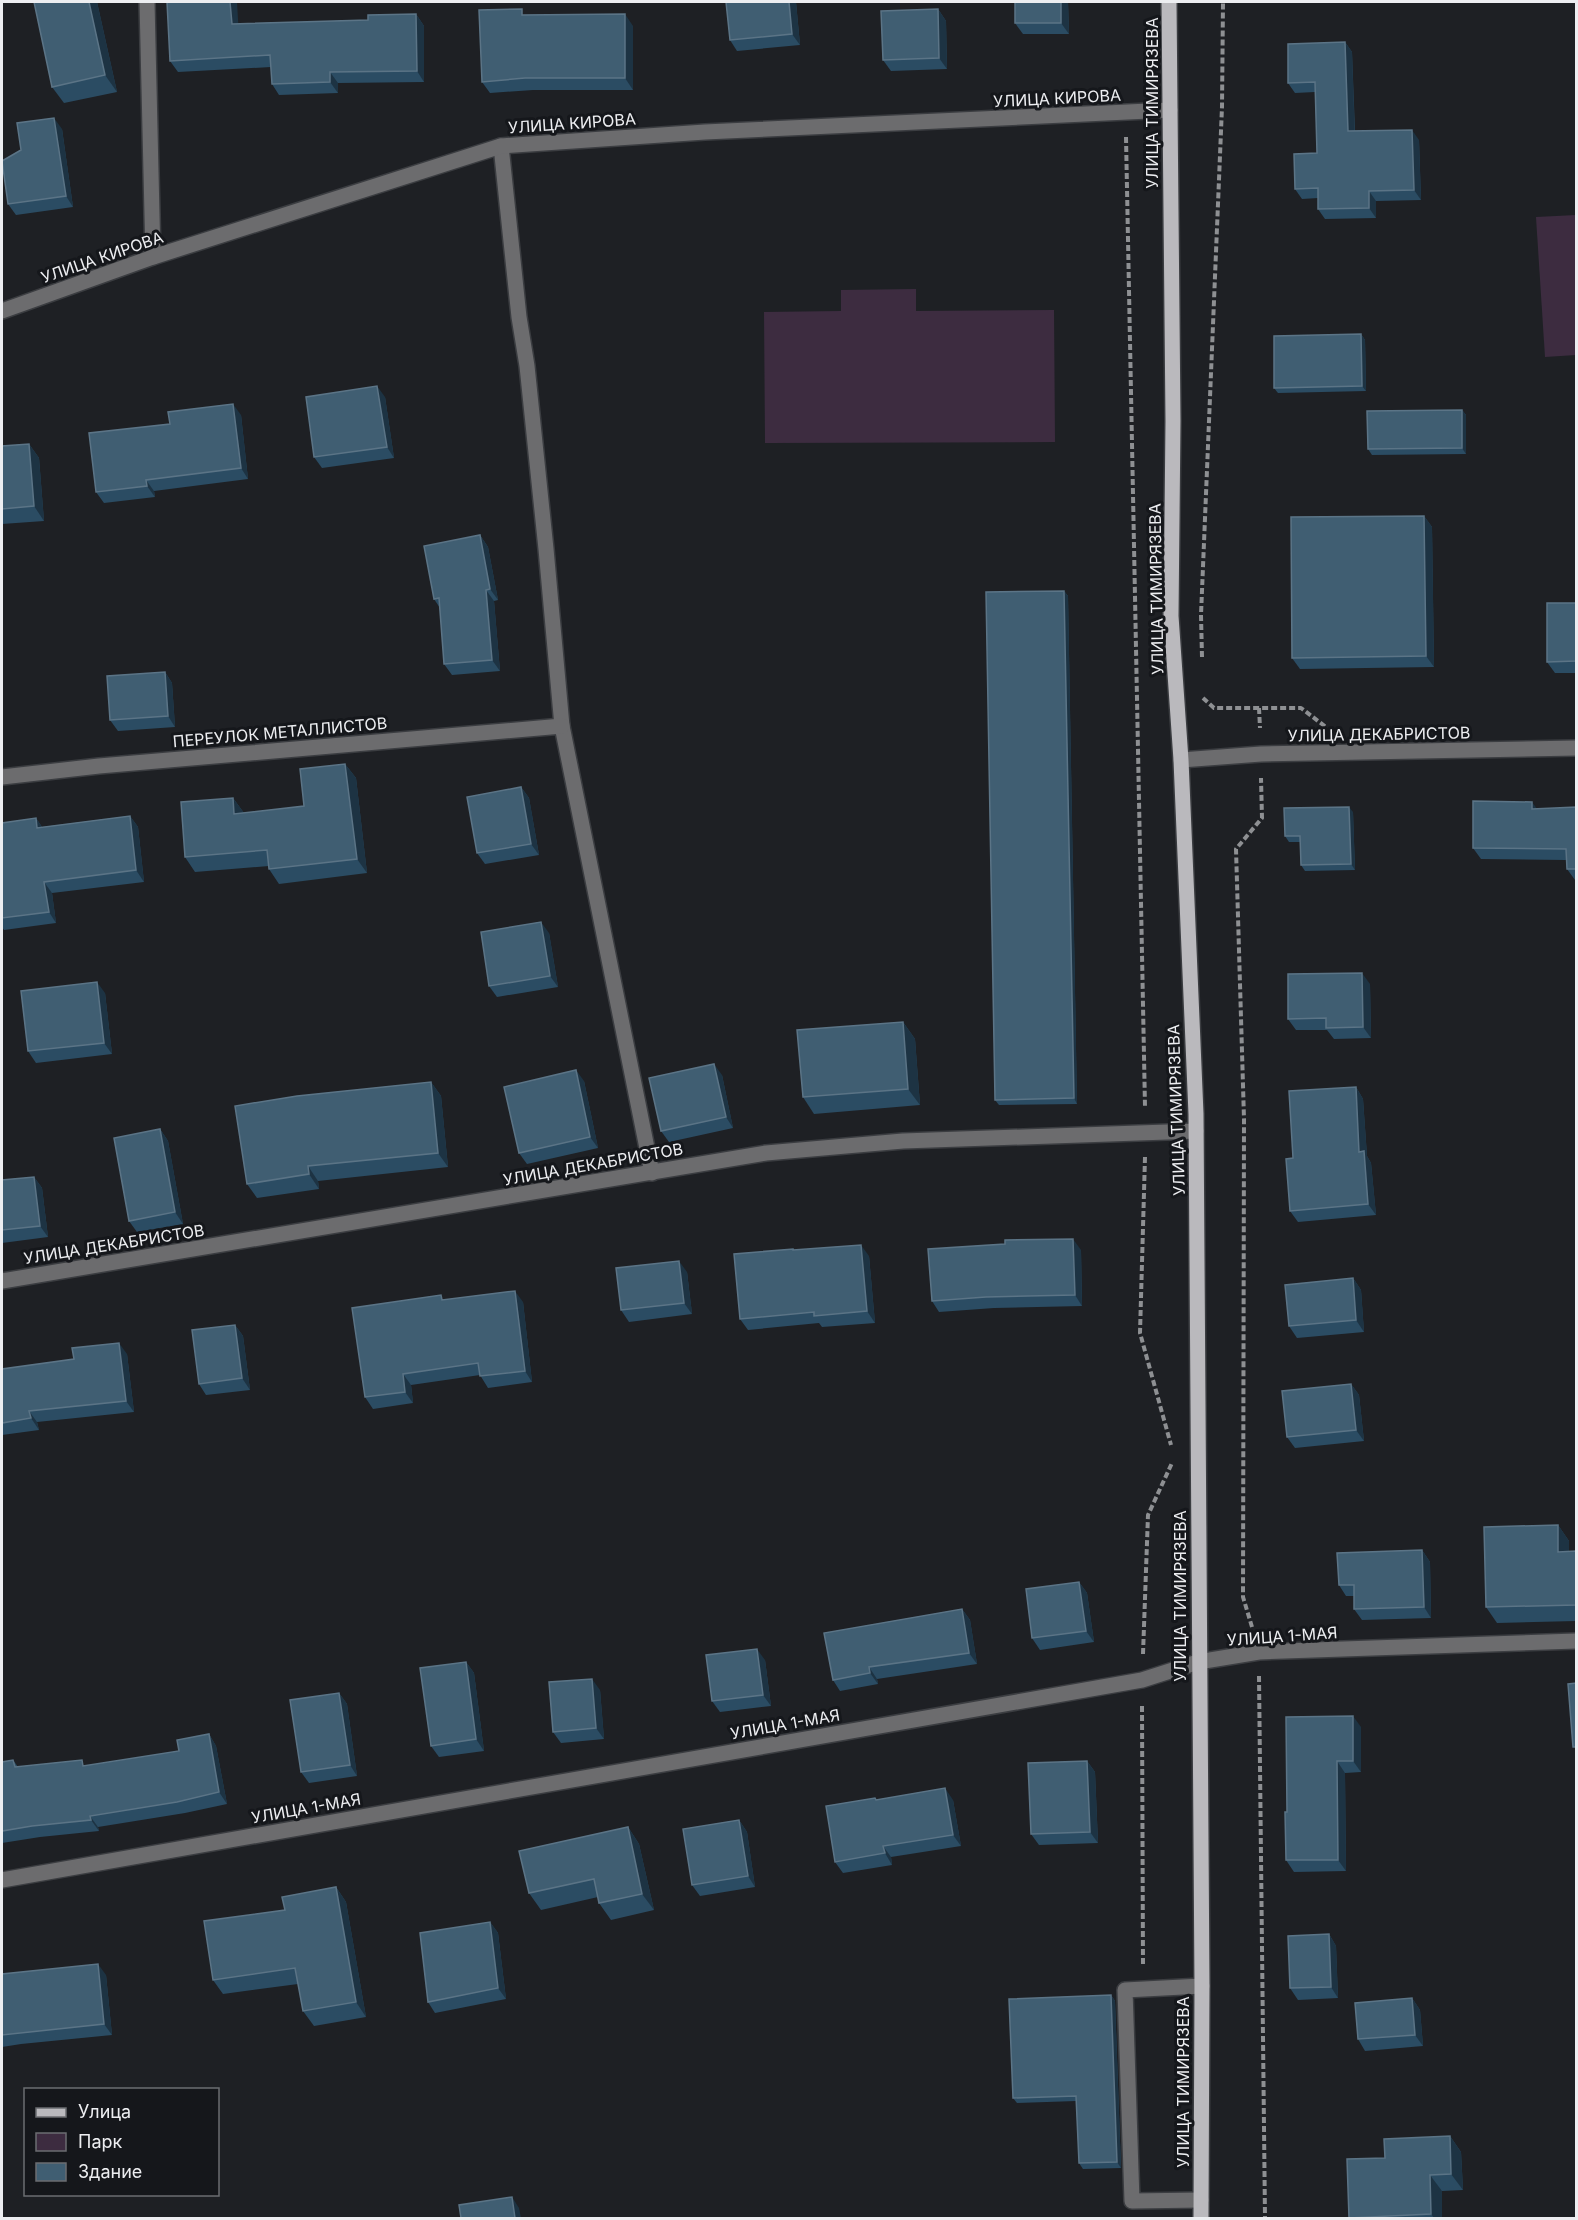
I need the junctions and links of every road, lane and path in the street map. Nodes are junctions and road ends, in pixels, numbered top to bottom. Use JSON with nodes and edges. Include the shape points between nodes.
{"nodes":[{"id":1,"x":147,"y":2,"type":"edge"},
{"id":2,"x":1169,"y":2,"type":"edge"},
{"id":3,"x":1223,"y":2,"type":"edge"},
{"id":4,"x":1170,"y":110,"type":"junction"},
{"id":5,"x":1125,"y":112,"type":"junction"},
{"id":6,"x":501,"y":146,"type":"junction"},
{"id":7,"x":153,"y":257,"type":"junction"},
{"id":8,"x":2,"y":310,"type":"edge"},
{"id":9,"x":1202,"y":662,"type":"dead end"},
{"id":10,"x":1203,"y":698,"type":"dead end"},
{"id":11,"x":1259,"y":708,"type":"junction"},
{"id":12,"x":562,"y":726,"type":"junction"},
{"id":13,"x":1329,"y":729,"type":"dead end"},
{"id":14,"x":1576,"y":748,"type":"edge"},
{"id":15,"x":1261,"y":754,"type":"junction"},
{"id":16,"x":1181,"y":760,"type":"junction"},
{"id":17,"x":2,"y":777,"type":"edge"},
{"id":18,"x":1196,"y":1131,"type":"junction"},
{"id":19,"x":1146,"y":1133,"type":"junction"},
{"id":20,"x":652,"y":1173,"type":"junction"},
{"id":21,"x":2,"y":1281,"type":"edge"},
{"id":22,"x":1171,"y":1446,"type":"dead end"},
{"id":23,"x":1174,"y":1457,"type":"dead end"},
{"id":24,"x":1576,"y":1641,"type":"edge"},
{"id":25,"x":1259,"y":1653,"type":"junction"},
{"id":26,"x":1198,"y":1662,"type":"junction"},
{"id":27,"x":1142,"y":1680,"type":"junction"},
{"id":28,"x":2,"y":1880,"type":"edge"},
{"id":29,"x":1202,"y":1986,"type":"junction"},
{"id":30,"x":1143,"y":1989,"type":"junction"},
{"id":31,"x":1201,"y":2200,"type":"junction"},
{"id":32,"x":1201,"y":2218,"type":"edge"},
{"id":33,"x":1265,"y":2218,"type":"edge"}],
"edges":[{"from":1,"to":7,"type":"street"},
{"from":2,"to":4,"type":"main road","name":"УЛИЦА ТИМИРЯЗЕВА"},
{"from":3,"to":9,"type":"path"},
{"from":4,"to":5,"type":"street","name":"УЛИЦА КИРОВА"},
{"from":4,"to":16,"type":"main road","name":"УЛИЦА ТИМИРЯЗЕВА","via":[[1171,616]]},
{"from":5,"to":6,"type":"street","name":"УЛИЦА КИРОВА"},
{"from":5,"to":19,"type":"path"},
{"from":6,"to":7,"type":"street","name":"УЛИЦА КИРОВА"},
{"from":6,"to":12,"type":"street"},
{"from":7,"to":8,"type":"street","name":"УЛИЦА КИРОВА"},
{"from":10,"to":11,"type":"path","via":[[1214,708]]},
{"from":11,"to":13,"type":"path","via":[[1301,708]]},
{"from":11,"to":15,"type":"path"},
{"from":12,"to":17,"type":"street","name":"ПЕРЕУЛОК МЕТАЛЛИСТОВ"},
{"from":12,"to":20,"type":"street"},
{"from":14,"to":15,"type":"street","name":"УЛИЦА ДЕКАБРИСТОВ"},
{"from":15,"to":16,"type":"street","name":"УЛИЦА ДЕКАБРИСТОВ"},
{"from":15,"to":25,"type":"path","via":[[1262,818],[1236,849],[1244,1119],[1243,1597]]},
{"from":16,"to":18,"type":"main road","name":"УЛИЦА ТИМИРЯЗЕВА"},
{"from":18,"to":19,"type":"street","name":"УЛИЦА ДЕКАБРИСТОВ"},
{"from":18,"to":26,"type":"main road","name":"УЛИЦА ТИМИРЯЗЕВА"},
{"from":19,"to":20,"type":"street","name":"УЛИЦА ДЕКАБРИСТОВ","via":[[903,1141],[766,1153]]},
{"from":19,"to":22,"type":"path","via":[[1140,1334]]},
{"from":20,"to":21,"type":"street","name":"УЛИЦА ДЕКАБРИСТОВ"},
{"from":23,"to":27,"type":"path","via":[[1148,1515]]},
{"from":24,"to":25,"type":"street","name":"УЛИЦА 1-МАЯ"},
{"from":25,"to":26,"type":"street","name":"УЛИЦА 1-МАЯ"},
{"from":25,"to":33,"type":"path"},
{"from":26,"to":27,"type":"street","name":"УЛИЦА 1-МАЯ"},
{"from":26,"to":29,"type":"main road","name":"УЛИЦА ТИМИРЯЗЕВА"},
{"from":27,"to":28,"type":"street","name":"УЛИЦА 1-МАЯ"},
{"from":27,"to":30,"type":"path"},
{"from":29,"to":30,"type":"street"},
{"from":29,"to":31,"type":"main road","name":"УЛИЦА ТИМИРЯЗЕВА"},
{"from":30,"to":31,"type":"street","via":[[1125,1990],[1132,2201]]},
{"from":31,"to":32,"type":"main road","name":"УЛИЦА ТИМИРЯЗЕВА"}]}
